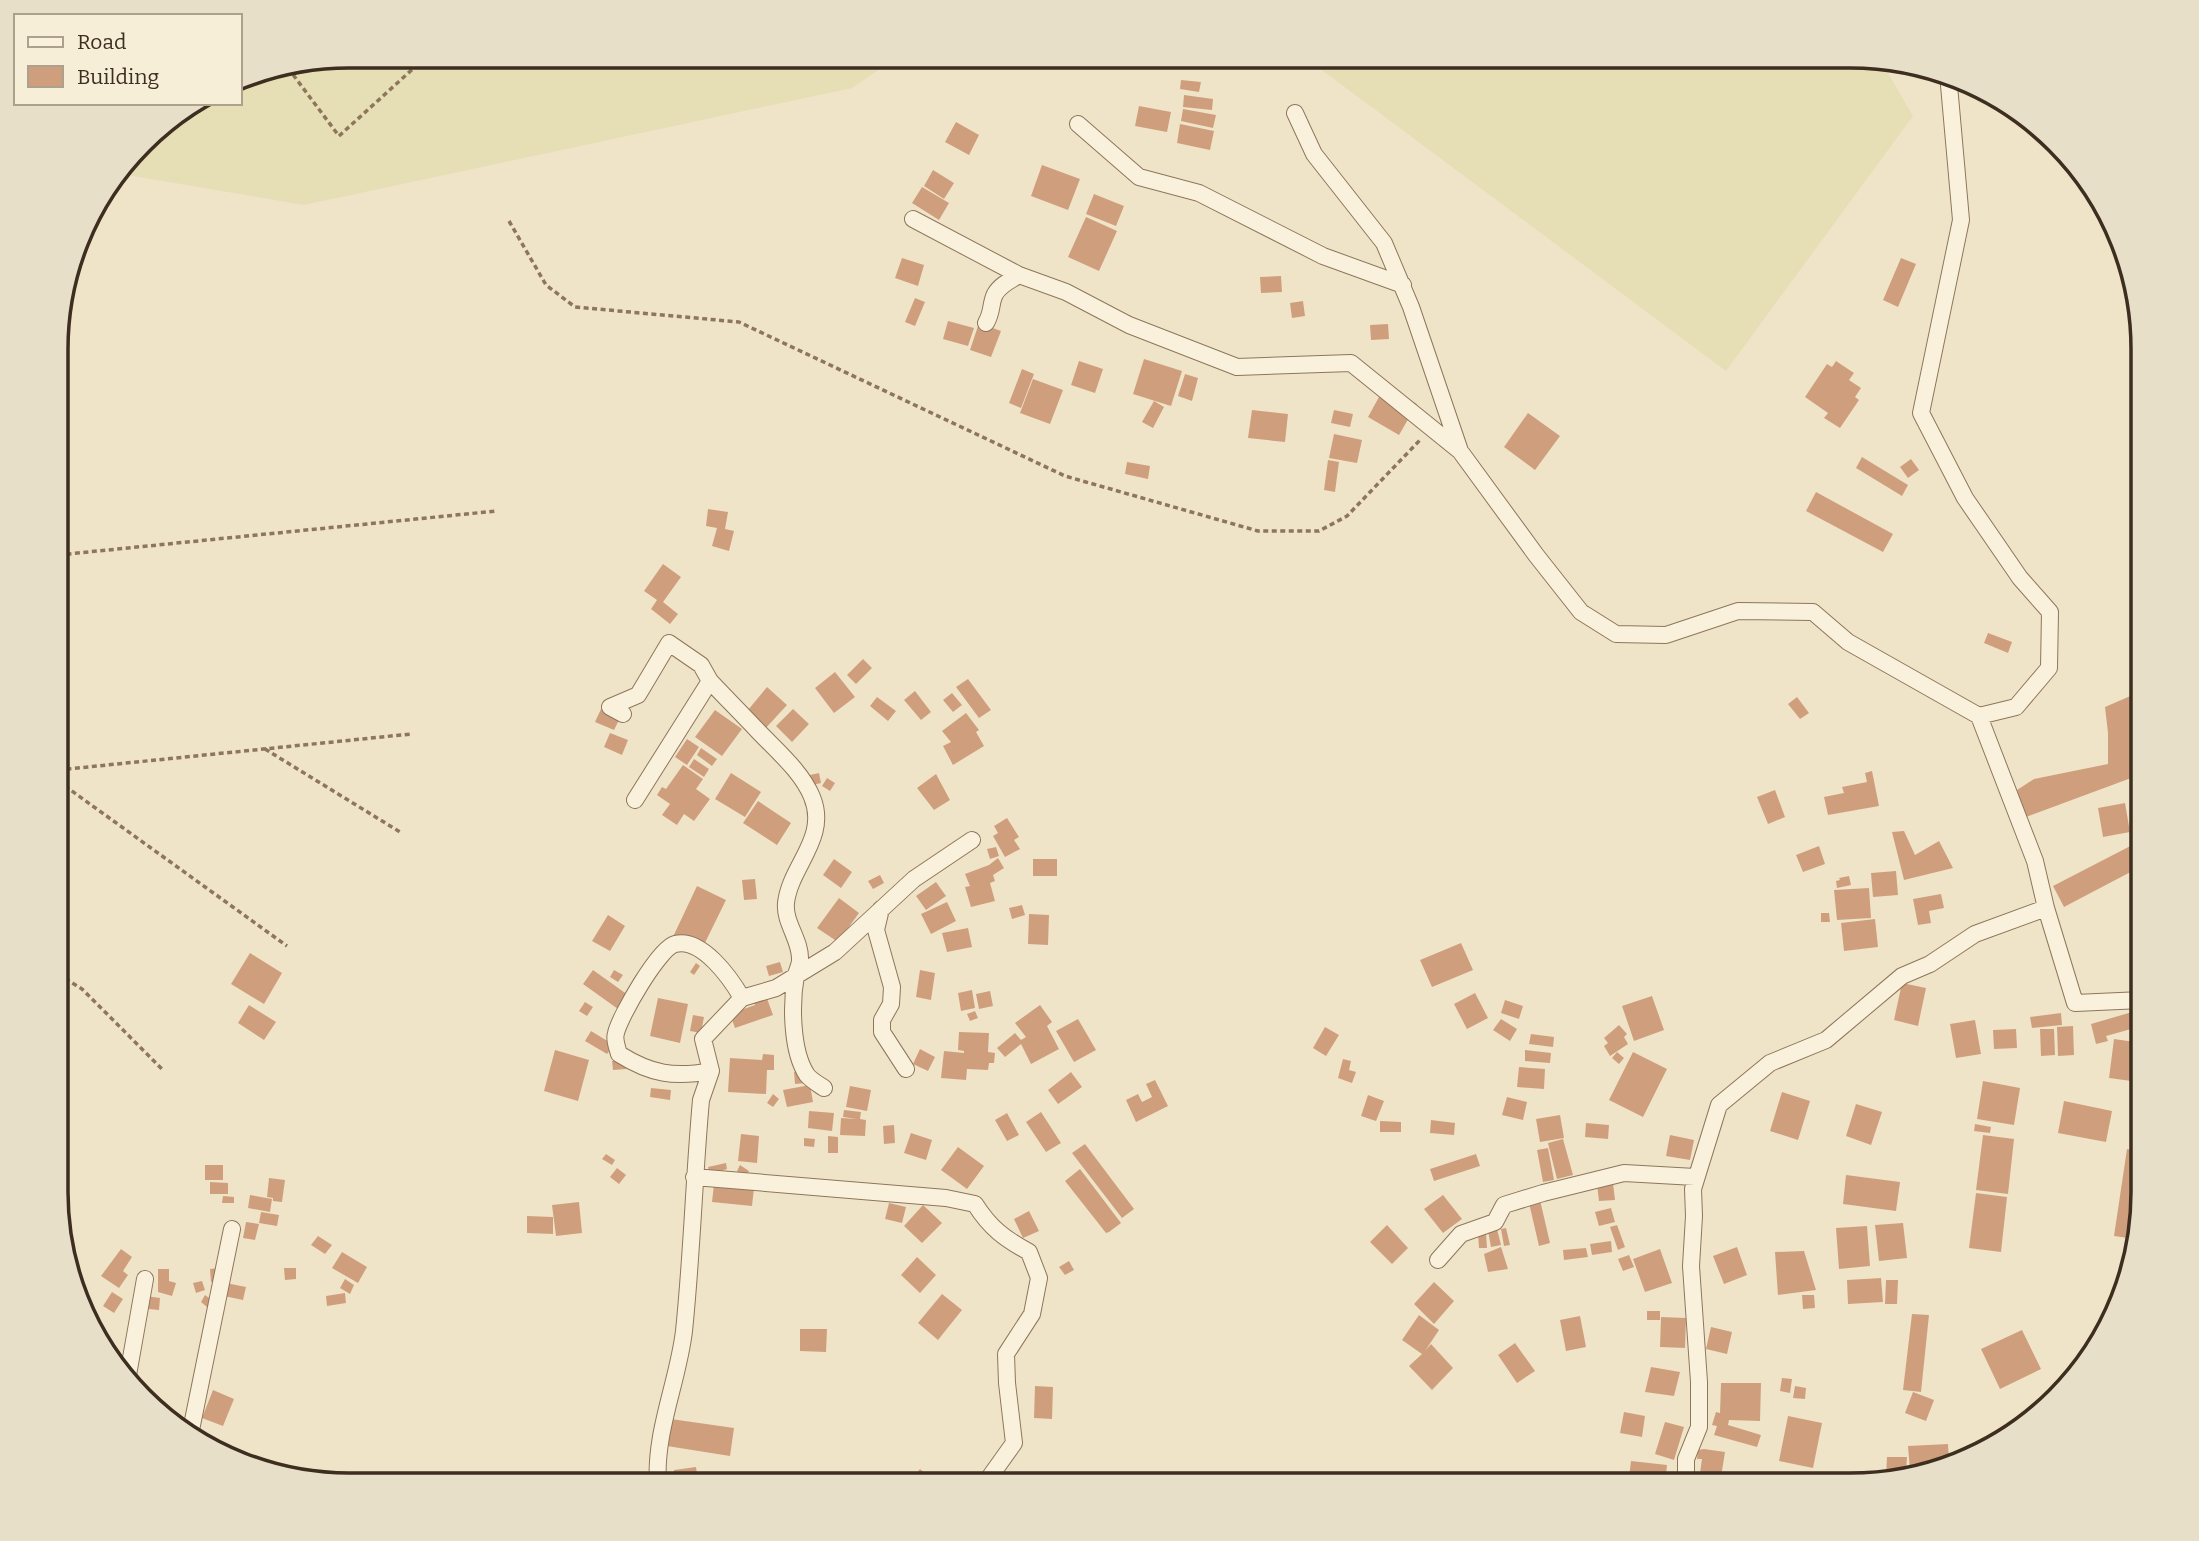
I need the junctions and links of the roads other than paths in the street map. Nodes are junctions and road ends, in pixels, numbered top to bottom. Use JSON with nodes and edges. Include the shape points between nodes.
{"nodes":[{"id":1,"x":1949,"y":87,"type":"edge"},
{"id":2,"x":1295,"y":113,"type":"dead end"},
{"id":3,"x":1078,"y":124,"type":"dead end"},
{"id":4,"x":913,"y":219,"type":"dead end"},
{"id":5,"x":1019,"y":275,"type":"junction"},
{"id":6,"x":1403,"y":285,"type":"junction"},
{"id":7,"x":986,"y":323,"type":"dead end"},
{"id":8,"x":1460,"y":451,"type":"junction"},
{"id":9,"x":710,"y":681,"type":"junction"},
{"id":10,"x":622,"y":713,"type":"dead end"},
{"id":11,"x":1979,"y":716,"type":"junction"},
{"id":12,"x":635,"y":800,"type":"dead end"},
{"id":13,"x":972,"y":840,"type":"dead end"},
{"id":14,"x":2046,"y":908,"type":"junction"},
{"id":15,"x":881,"y":909,"type":"junction"},
{"id":16,"x":796,"y":976,"type":"junction"},
{"id":17,"x":742,"y":998,"type":"junction"},
{"id":18,"x":2131,"y":1000,"type":"edge"},
{"id":19,"x":906,"y":1069,"type":"dead end"},
{"id":20,"x":711,"y":1072,"type":"junction"},
{"id":21,"x":824,"y":1088,"type":"dead end"},
{"id":22,"x":694,"y":1177,"type":"junction"},
{"id":23,"x":1695,"y":1177,"type":"junction"},
{"id":24,"x":232,"y":1230,"type":"dead end"},
{"id":25,"x":1438,"y":1260,"type":"dead end"},
{"id":26,"x":145,"y":1279,"type":"dead end"},
{"id":27,"x":130,"y":1367,"type":"edge"},
{"id":28,"x":192,"y":1424,"type":"edge"},
{"id":29,"x":657,"y":1473,"type":"edge"},
{"id":30,"x":993,"y":1473,"type":"edge"},
{"id":31,"x":1686,"y":1473,"type":"edge"}],
"edges":[{"from":1,"to":11,"type":"street","via":[[1961,220],[1921,412],[1965,498],[2020,578],[2050,611],[2049,668],[2016,707]]},
{"from":2,"to":6,"type":"street","via":[[1314,154],[1384,243]]},
{"from":3,"to":6,"type":"street","via":[[1139,177],[1199,193],[1323,256]]},
{"from":4,"to":5,"type":"street"},
{"from":5,"to":7,"type":"street","via":[[995,295]]},
{"from":5,"to":8,"type":"street","via":[[1237,367],[1351,363]]},
{"from":6,"to":8,"type":"street"},
{"from":8,"to":11,"type":"street","via":[[1581,612],[1616,634],[1666,635],[1738,611],[1812,612],[1848,642]]},
{"from":9,"to":10,"type":"street","via":[[701,665],[669,643],[638,695],[610,707]]},
{"from":9,"to":12,"type":"street"},
{"from":9,"to":16,"type":"street","via":[[777,750],[813,798],[816,827],[786,906],[800,960]]},
{"from":11,"to":14,"type":"street","via":[[2035,861]]},
{"from":13,"to":15,"type":"street","via":[[914,879]]},
{"from":14,"to":18,"type":"street","via":[[2075,1003]]},
{"from":14,"to":23,"type":"street","via":[[1975,934],[1930,964],[1902,976],[1826,1040],[1770,1063],[1719,1105]]},
{"from":15,"to":16,"type":"street","via":[[835,951]]},
{"from":15,"to":19,"type":"street","via":[[876,930],[892,987],[882,1032]]},
{"from":16,"to":17,"type":"street","via":[[776,988]]},
{"from":16,"to":21,"type":"street","via":[[797,1053],[808,1076]]},
{"from":17,"to":20,"type":"street","via":[[703,1039]]},
{"from":17,"to":20,"type":"street","via":[[715,961],[693,946],[676,943],[640,984],[624,1013],[615,1035],[619,1054],[641,1068],[664,1073]]},
{"from":20,"to":22,"type":"street","via":[[701,1100]]},
{"from":22,"to":29,"type":"street","via":[[684,1332]]},
{"from":22,"to":30,"type":"street","via":[[975,1204],[1003,1237],[1029,1252],[1039,1278],[1032,1314],[1006,1354],[1014,1443]]},
{"from":23,"to":25,"type":"street","via":[[1624,1173],[1504,1205],[1495,1222],[1461,1234]]},
{"from":23,"to":31,"type":"street","via":[[1691,1266],[1699,1427],[1686,1459]]},
{"from":24,"to":28,"type":"street"},
{"from":26,"to":27,"type":"street"}]}
